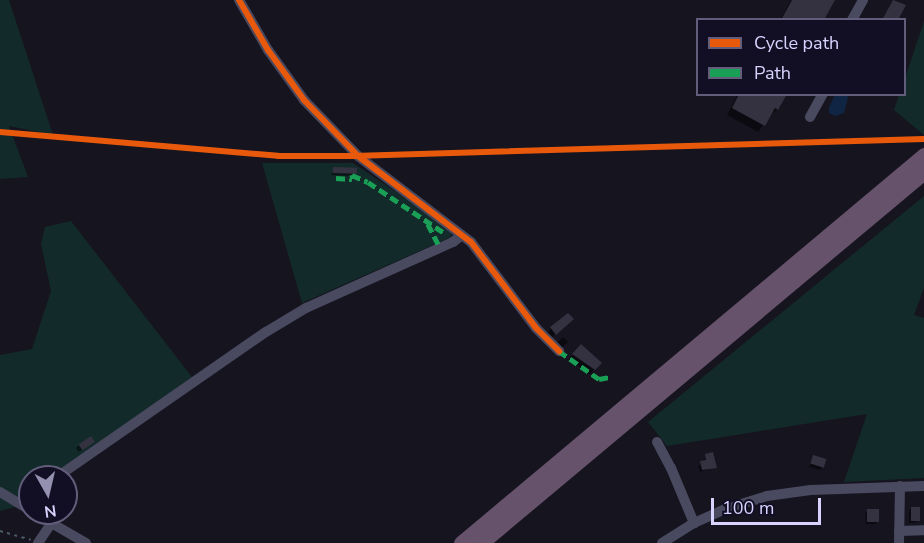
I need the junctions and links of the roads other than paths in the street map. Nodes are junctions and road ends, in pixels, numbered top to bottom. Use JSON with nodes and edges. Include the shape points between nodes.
{"nodes":[{"id":1,"x":238,"y":0,"type":"edge"},
{"id":2,"x":863,"y":0,"type":"edge"},
{"id":3,"x":853,"y":18,"type":"edge"},
{"id":4,"x":822,"y":96,"type":"edge"},
{"id":5,"x":810,"y":117,"type":"dead end"},
{"id":6,"x":924,"y":155,"type":"edge"},
{"id":7,"x":924,"y":172,"type":"edge"},
{"id":8,"x":462,"y":235,"type":"junction"},
{"id":9,"x":559,"y":351,"type":"dead end"},
{"id":10,"x":657,"y":442,"type":"dead end"},
{"id":11,"x":74,"y":465,"type":"edge"},
{"id":12,"x":900,"y":486,"type":"junction"},
{"id":13,"x":924,"y":486,"type":"edge"},
{"id":14,"x":0,"y":492,"type":"edge"},
{"id":15,"x":18,"y":502,"type":"edge"},
{"id":16,"x":694,"y":523,"type":"junction"},
{"id":17,"x":50,"y":525,"type":"joint"},
{"id":18,"x":924,"y":530,"type":"edge"},
{"id":19,"x":899,"y":531,"type":"junction"},
{"id":20,"x":38,"y":543,"type":"edge"},
{"id":21,"x":86,"y":543,"type":"edge"},
{"id":22,"x":461,"y":543,"type":"edge"},
{"id":23,"x":481,"y":543,"type":"edge"},
{"id":24,"x":662,"y":543,"type":"edge"},
{"id":25,"x":900,"y":543,"type":"edge"}],
"edges":[{"from":1,"to":8,"type":"street","via":[[304,100],[358,156]]},
{"from":2,"to":3,"type":"street"},
{"from":4,"to":5,"type":"street"},
{"from":6,"to":22,"type":"highway"},
{"from":7,"to":23,"type":"highway"},
{"from":8,"to":9,"type":"street"},
{"from":8,"to":11,"type":"street","via":[[306,308]]},
{"from":10,"to":16,"type":"street"},
{"from":12,"to":13,"type":"street"},
{"from":12,"to":16,"type":"street","via":[[767,496]]},
{"from":12,"to":19,"type":"street"},
{"from":14,"to":15,"type":"street"},
{"from":16,"to":24,"type":"street"},
{"from":17,"to":20,"type":"street"},
{"from":17,"to":21,"type":"street"},
{"from":18,"to":19,"type":"street"},
{"from":19,"to":25,"type":"street"}]}
